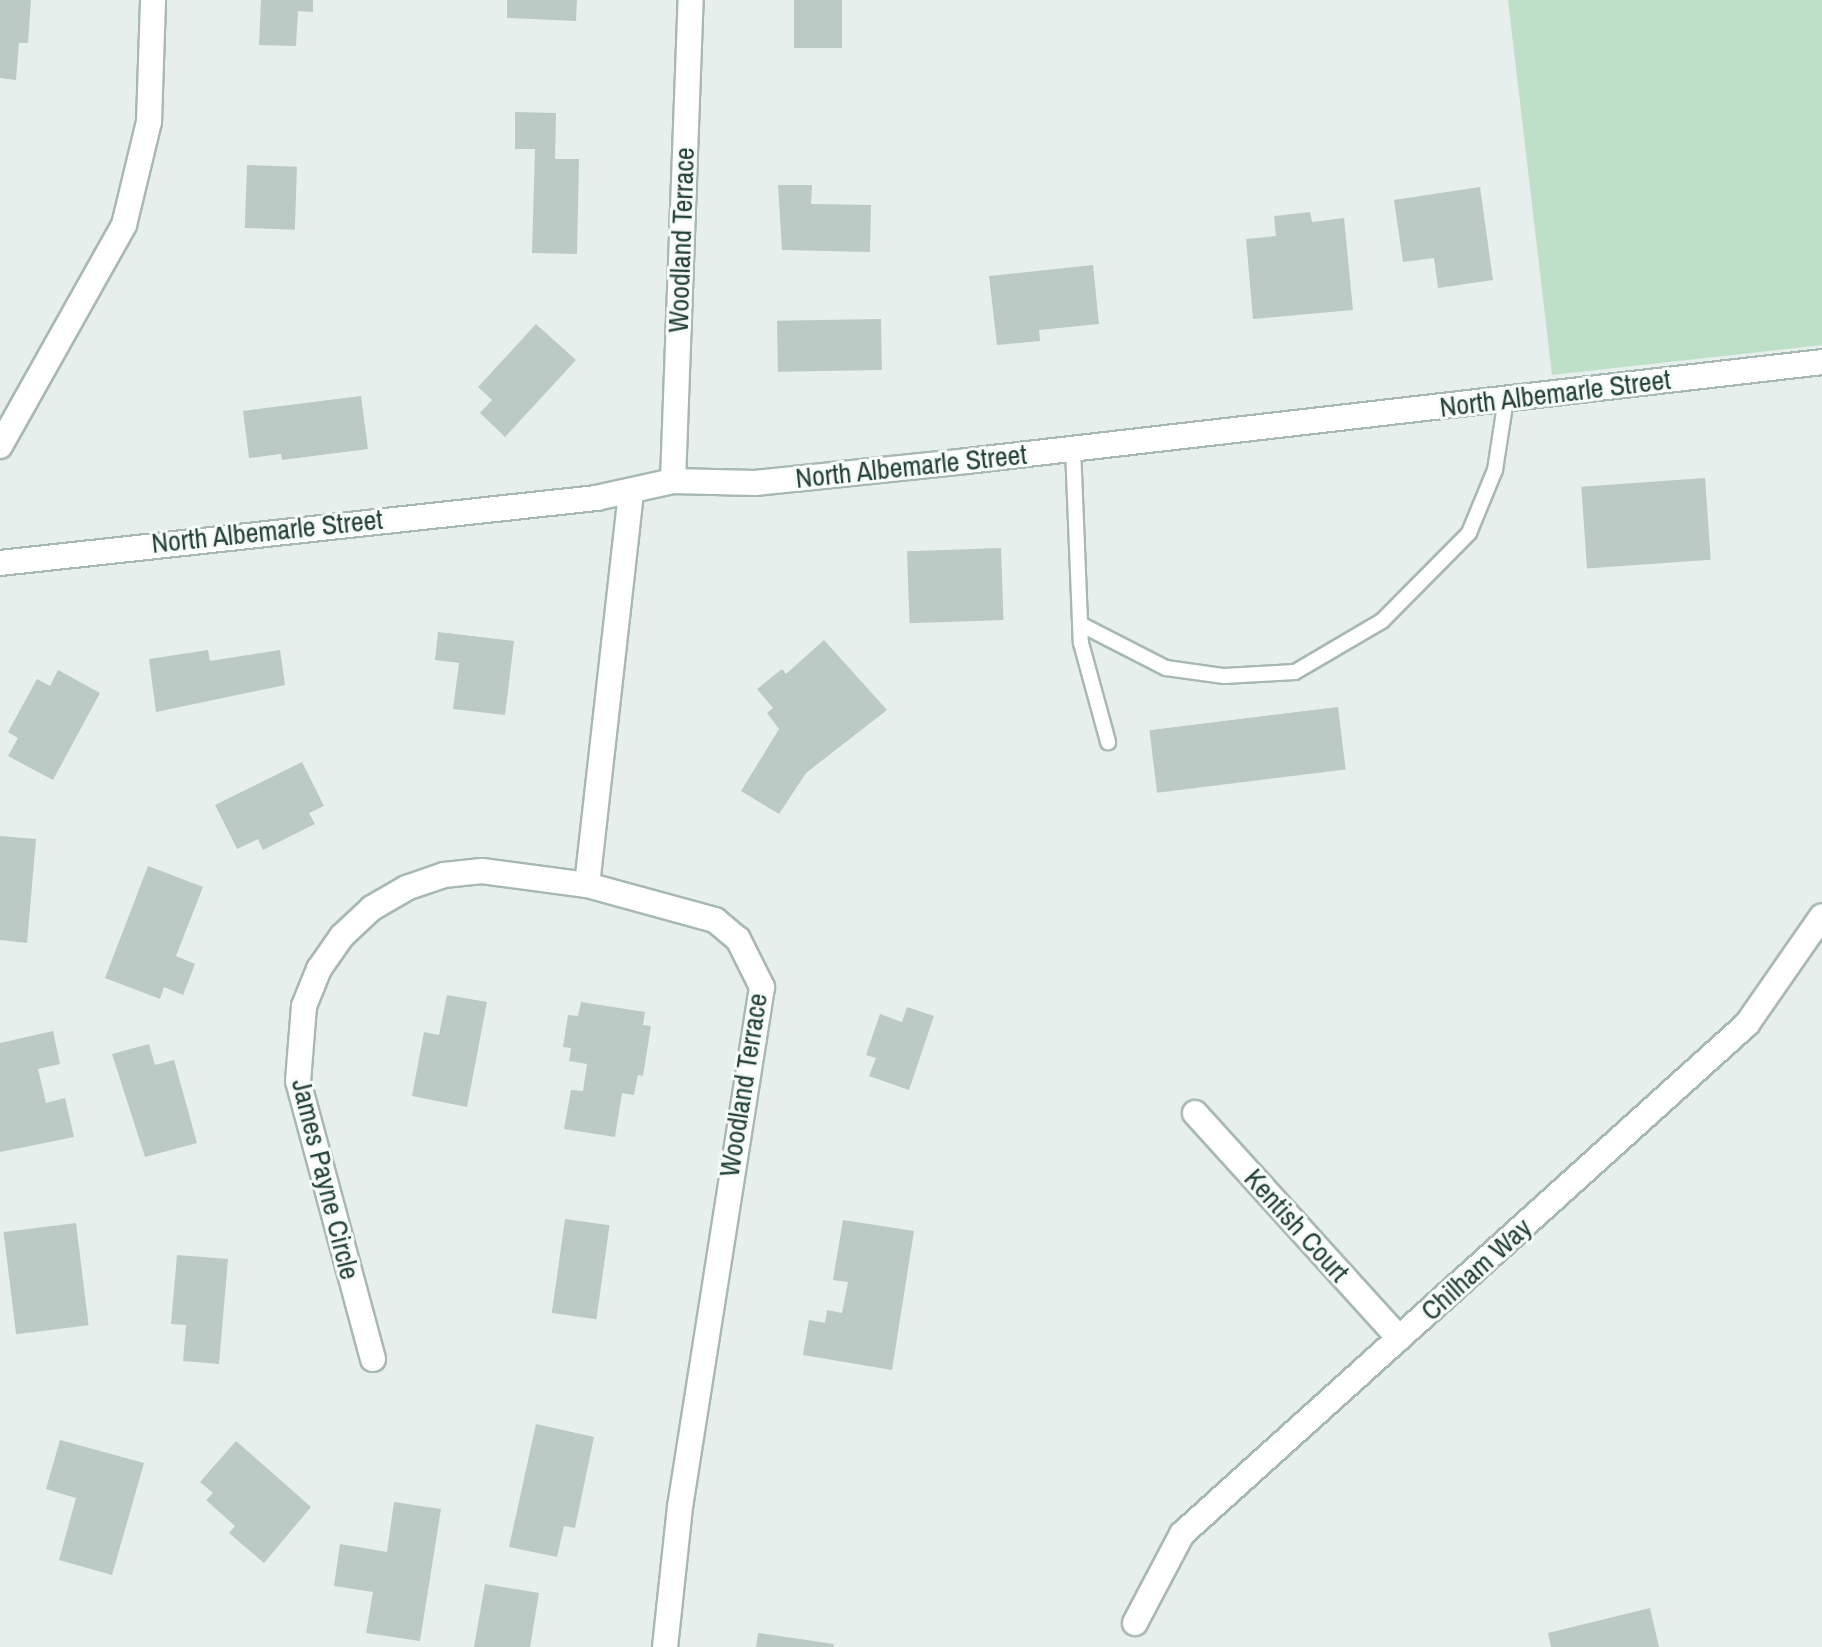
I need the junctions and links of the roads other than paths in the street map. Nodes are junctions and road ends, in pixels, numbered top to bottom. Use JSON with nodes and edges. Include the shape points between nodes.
{"nodes":[{"id":1,"x":153,"y":0,"type":"edge"},
{"id":2,"x":691,"y":0,"type":"edge"},
{"id":3,"x":1822,"y":362,"type":"edge"},
{"id":4,"x":1506,"y":399,"type":"junction"},
{"id":5,"x":0,"y":446,"type":"edge"},
{"id":6,"x":1073,"y":448,"type":"junction"},
{"id":7,"x":673,"y":481,"type":"junction"},
{"id":8,"x":631,"y":492,"type":"junction"},
{"id":9,"x":0,"y":563,"type":"edge"},
{"id":10,"x":1080,"y":624,"type":"junction"},
{"id":11,"x":1108,"y":742,"type":"dead end"},
{"id":12,"x":587,"y":885,"type":"junction"},
{"id":13,"x":1822,"y":916,"type":"edge"},
{"id":14,"x":1195,"y":1113,"type":"dead end"},
{"id":15,"x":1399,"y":1338,"type":"junction"},
{"id":16,"x":373,"y":1359,"type":"dead end"},
{"id":17,"x":1135,"y":1623,"type":"dead end"},
{"id":18,"x":665,"y":1647,"type":"edge"}],
"edges":[{"from":1,"to":5,"type":"street","via":[[149,122],[124,225]]},
{"from":2,"to":7,"type":"street","name":"Woodland Terrace"},
{"from":3,"to":4,"type":"street","name":"North Albemarle Street"},
{"from":4,"to":6,"type":"street","name":"North Albemarle Street"},
{"from":4,"to":10,"type":"lane","via":[[1495,470],[1469,533],[1382,621],[1295,672],[1224,676],[1166,668]]},
{"from":6,"to":7,"type":"street","name":"North Albemarle Street","via":[[755,483]]},
{"from":6,"to":10,"type":"lane"},
{"from":7,"to":8,"type":"street","name":"North Albemarle Street"},
{"from":8,"to":9,"type":"street","name":"North Albemarle Street"},
{"from":8,"to":12,"type":"street"},
{"from":10,"to":11,"type":"lane"},
{"from":12,"to":16,"type":"street","name":"James Payne Circle","via":[[482,871],[444,875],[372,908],[342,936],[319,969],[304,1006],[298,1081]]},
{"from":12,"to":18,"type":"street","name":"Woodland Terrace","via":[[715,920],[738,939],[762,987],[683,1491]]},
{"from":13,"to":15,"type":"street","name":"Chilham Way","via":[[1747,1024]]},
{"from":14,"to":15,"type":"street","name":"Kentish Court"},
{"from":15,"to":17,"type":"street","name":"Chilham Way","via":[[1182,1534]]}]}
